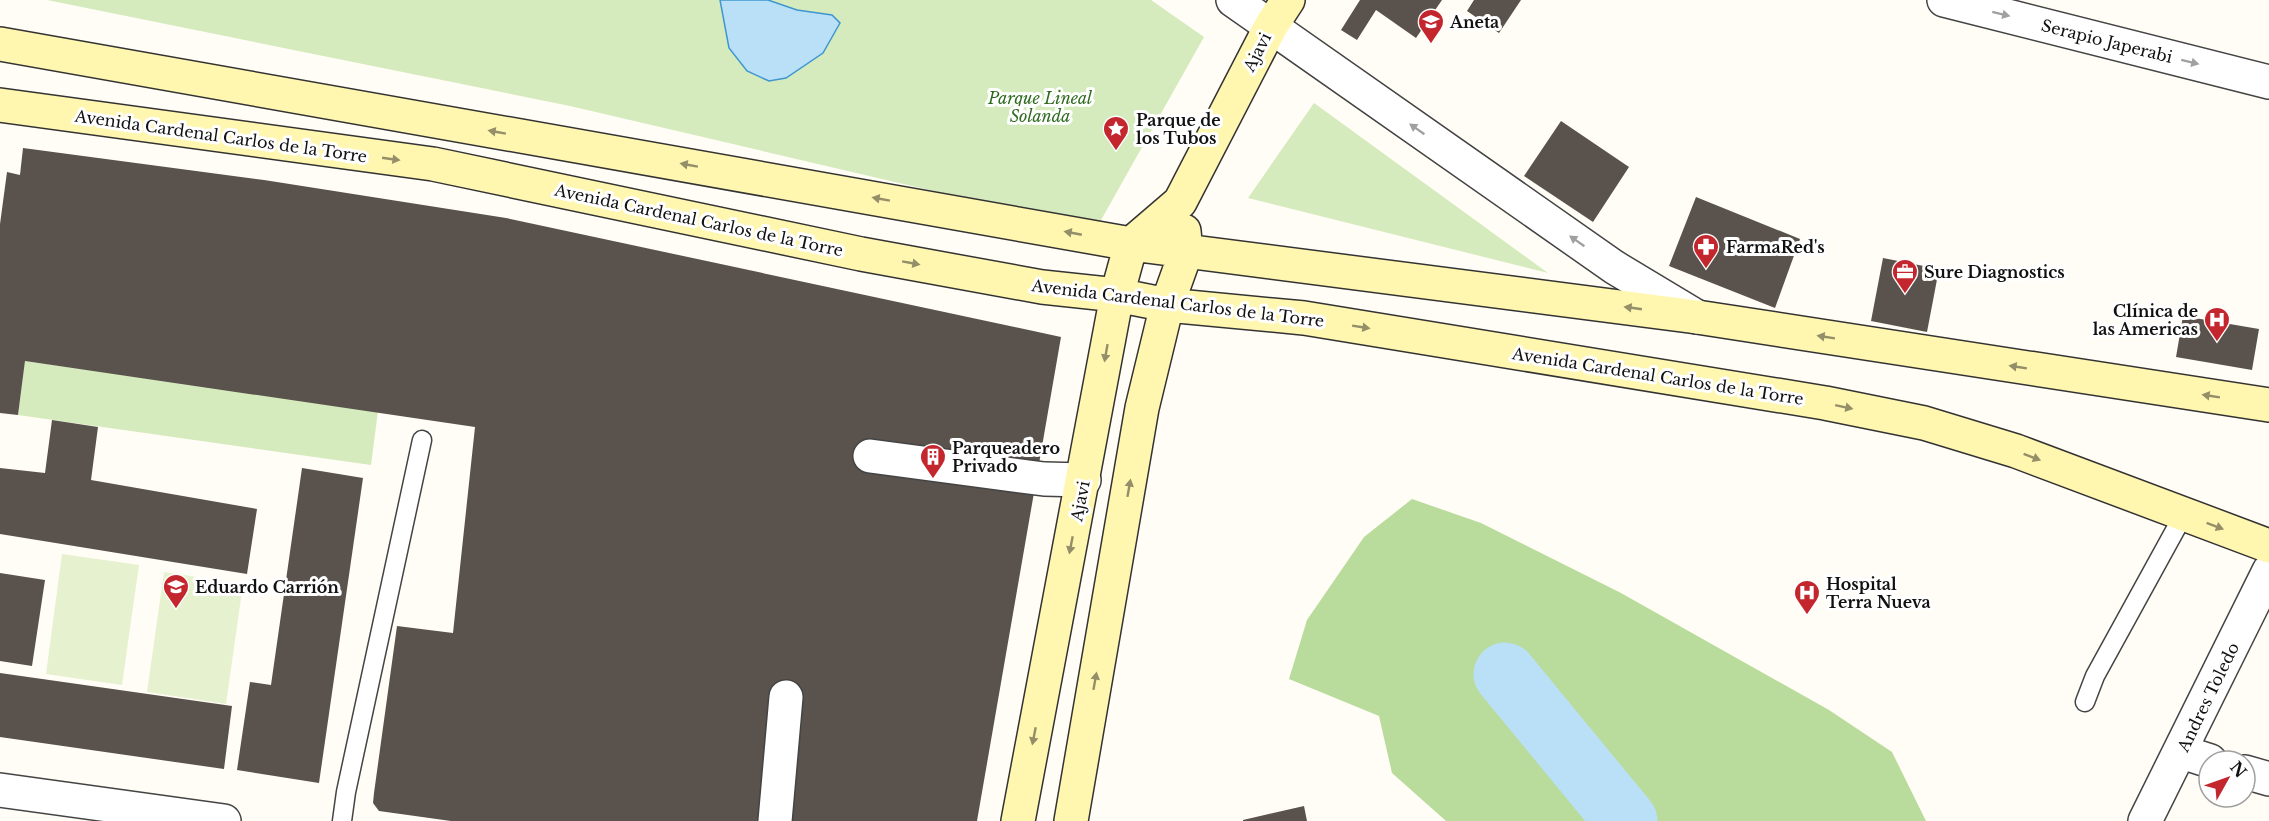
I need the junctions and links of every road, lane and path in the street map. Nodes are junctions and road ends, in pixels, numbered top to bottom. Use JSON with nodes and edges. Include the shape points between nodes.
{"nodes":[{"id":1,"x":1233,"y":0,"type":"edge"},
{"id":2,"x":1944,"y":0,"type":"edge"},
{"id":3,"x":1280,"y":13,"type":"edge"},
{"id":4,"x":0,"y":45,"type":"edge"},
{"id":5,"x":2269,"y":82,"type":"edge"},
{"id":6,"x":0,"y":105,"type":"edge"},
{"id":7,"x":1180,"y":202,"type":"junction"},
{"id":8,"x":1131,"y":244,"type":"junction"},
{"id":9,"x":1186,"y":252,"type":"junction"},
{"id":10,"x":1116,"y":295,"type":"junction"},
{"id":11,"x":1167,"y":305,"type":"junction"},
{"id":12,"x":1697,"y":317,"type":"junction"},
{"id":13,"x":2269,"y":405,"type":"edge"},
{"id":14,"x":422,"y":440,"type":"dead end"},
{"id":15,"x":870,"y":456,"type":"dead end"},
{"id":16,"x":1084,"y":480,"type":"junction"},
{"id":17,"x":2184,"y":514,"type":"junction"},
{"id":18,"x":2269,"y":546,"type":"edge"},
{"id":19,"x":2269,"y":571,"type":"edge"},
{"id":20,"x":786,"y":697,"type":"dead end"},
{"id":21,"x":2085,"y":702,"type":"dead end"},
{"id":22,"x":2196,"y":756,"type":"edge"},
{"id":23,"x":0,"y":790,"type":"edge"},
{"id":24,"x":224,"y":821,"type":"edge"},
{"id":25,"x":342,"y":821,"type":"edge"},
{"id":26,"x":776,"y":821,"type":"edge"},
{"id":27,"x":1017,"y":821,"type":"edge"},
{"id":28,"x":1071,"y":821,"type":"edge"},
{"id":29,"x":2145,"y":821,"type":"edge"}],
"edges":[{"from":1,"to":3,"type":"street"},
{"from":2,"to":5,"type":"street","name":"Serapio Japerabi","one_way":true},
{"from":3,"to":7,"type":"street","name":"Ajavi"},
{"from":12,"to":3,"type":"street","one_way":true,"via":[[1614,267]]},
{"from":8,"to":4,"type":"street","one_way":true},
{"from":6,"to":10,"type":"street","name":"Avenida Cardenal Carlos de la Torre","one_way":true,"via":[[433,165],[861,254],[1042,287]]},
{"from":7,"to":8,"type":"street","name":"Ajavi"},
{"from":7,"to":9,"type":"street"},
{"from":8,"to":9,"type":"street"},
{"from":8,"to":10,"type":"street","name":"Ajavi"},
{"from":9,"to":11,"type":"street"},
{"from":12,"to":9,"type":"street","one_way":true},
{"from":10,"to":11,"type":"street","name":"Avenida Cardenal Carlos de la Torre"},
{"from":10,"to":16,"type":"street","name":"Ajavi","one_way":true},
{"from":11,"to":17,"type":"street","name":"Avenida Cardenal Carlos de la Torre","one_way":true,"via":[[1304,318],[1825,403],[1923,423],[2016,451]]},
{"from":28,"to":11,"type":"street","one_way":true,"via":[[1143,408]]},
{"from":13,"to":12,"type":"street","one_way":true},
{"from":14,"to":25,"type":"lane"},
{"from":15,"to":16,"type":"street"},
{"from":16,"to":27,"type":"street","name":"Ajavi","one_way":true},
{"from":17,"to":18,"type":"street","name":"Avenida Cardenal Carlos de la Torre","one_way":true},
{"from":17,"to":21,"type":"lane"},
{"from":19,"to":22,"type":"street","name":"Andres Toledo"},
{"from":20,"to":26,"type":"street"},
{"from":22,"to":29,"type":"street","name":"Andres Toledo"},
{"from":23,"to":24,"type":"street"}]}
